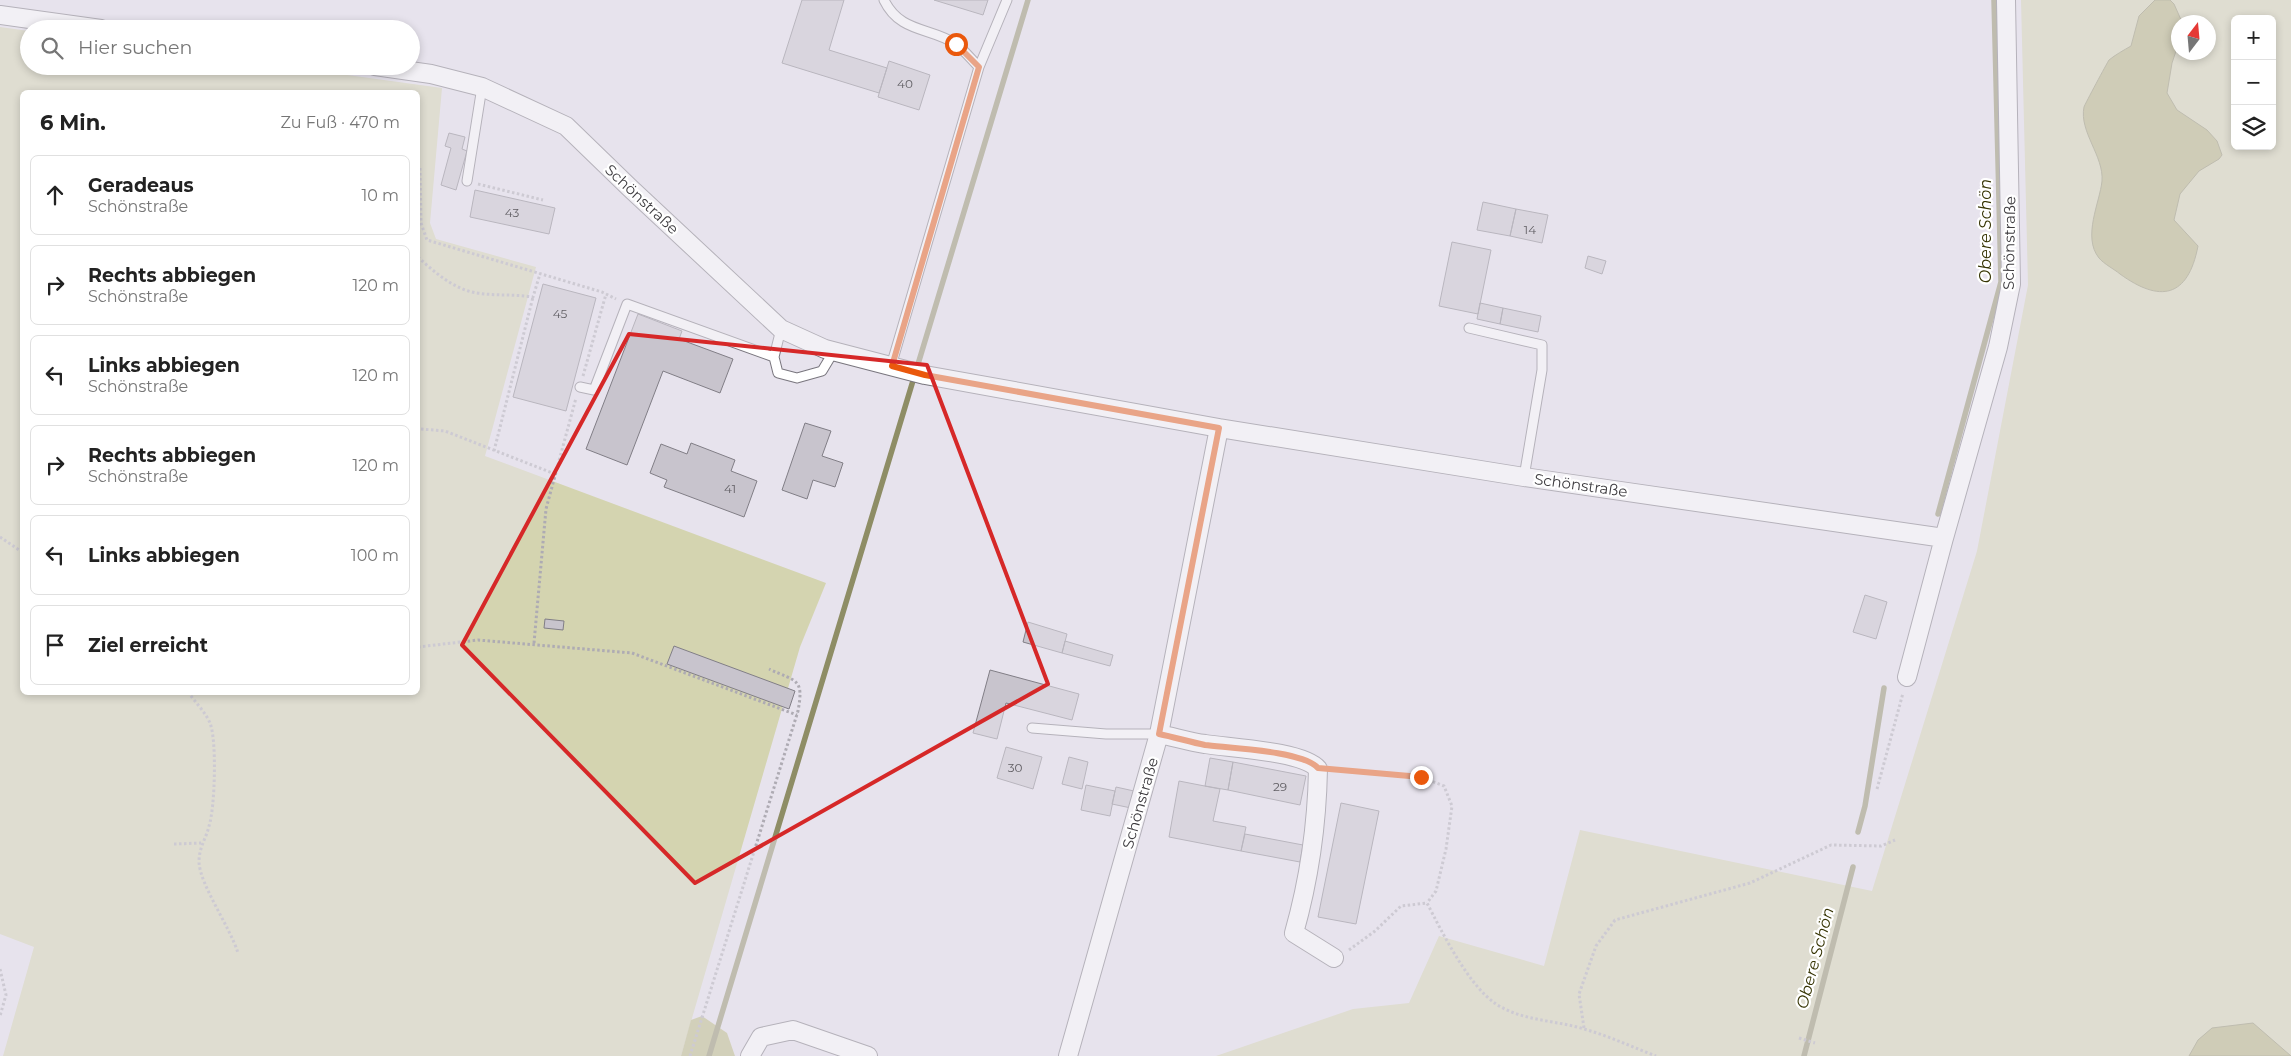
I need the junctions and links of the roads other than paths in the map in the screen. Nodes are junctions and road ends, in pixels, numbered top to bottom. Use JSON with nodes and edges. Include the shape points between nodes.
{"nodes":[{"id":1,"x":884,"y":0,"type":"edge"},
{"id":2,"x":1007,"y":0,"type":"edge"},
{"id":3,"x":2006,"y":0,"type":"edge"},
{"id":4,"x":0,"y":15,"type":"edge"},
{"id":5,"x":36,"y":20,"type":"edge"},
{"id":6,"x":979,"y":67,"type":"junction"},
{"id":7,"x":420,"y":72,"type":"edge"},
{"id":8,"x":482,"y":87,"type":"junction"},
{"id":9,"x":467,"y":181,"type":"road end"},
{"id":10,"x":1469,"y":328,"type":"dead end"},
{"id":11,"x":781,"y":329,"type":"junction"},
{"id":12,"x":834,"y":351,"type":"junction"},
{"id":13,"x":774,"y":357,"type":"junction"},
{"id":14,"x":898,"y":368,"type":"junction"},
{"id":15,"x":580,"y":387,"type":"road end"},
{"id":16,"x":1219,"y":428,"type":"junction"},
{"id":17,"x":1524,"y":477,"type":"junction"},
{"id":18,"x":1944,"y":538,"type":"junction"},
{"id":19,"x":1907,"y":677,"type":"road end"},
{"id":20,"x":1032,"y":728,"type":"dead end"},
{"id":21,"x":1159,"y":734,"type":"junction"},
{"id":22,"x":1334,"y":958,"type":"road end"},
{"id":23,"x":750,"y":1056,"type":"edge"},
{"id":24,"x":868,"y":1056,"type":"edge"},
{"id":25,"x":1068,"y":1056,"type":"edge"}],
"edges":[{"from":1,"to":6,"type":"lane","via":[[891,13],[913,27],[956,44]]},
{"from":2,"to":6,"type":"lane"},
{"from":3,"to":18,"type":"street","name":"Schönstraße","via":[[2011,284],[1998,346]]},
{"from":4,"to":5,"type":"street"},
{"from":6,"to":14,"type":"lane"},
{"from":7,"to":8,"type":"street","name":"Schönstraße"},
{"from":8,"to":9,"type":"lane"},
{"from":8,"to":11,"type":"street","name":"Schönstraße","via":[[566,126]]},
{"from":10,"to":17,"type":"lane","via":[[1542,345],[1542,370]]},
{"from":11,"to":12,"type":"street","name":"Schönstraße"},
{"from":11,"to":13,"type":"lane"},
{"from":12,"to":13,"type":"lane","via":[[822,371],[797,378],[778,373]]},
{"from":12,"to":14,"type":"street","name":"Schönstraße"},
{"from":13,"to":15,"type":"lane","via":[[627,304],[594,390]]},
{"from":14,"to":16,"type":"street","name":"Schönstraße"},
{"from":16,"to":17,"type":"street","name":"Schönstraße"},
{"from":16,"to":21,"type":"street","name":"Schönstraße"},
{"from":17,"to":18,"type":"street","name":"Schönstraße"},
{"from":18,"to":19,"type":"street","name":"Schönstraße"},
{"from":20,"to":21,"type":"lane","via":[[1106,734]]},
{"from":21,"to":22,"type":"street","via":[[1203,744],[1288,755],[1313,762],[1318,768],[1317,813],[1303,901],[1294,933]]},
{"from":21,"to":25,"type":"street","name":"Schönstraße"},
{"from":23,"to":24,"type":"street","via":[[761,1037],[793,1030]]}]}
